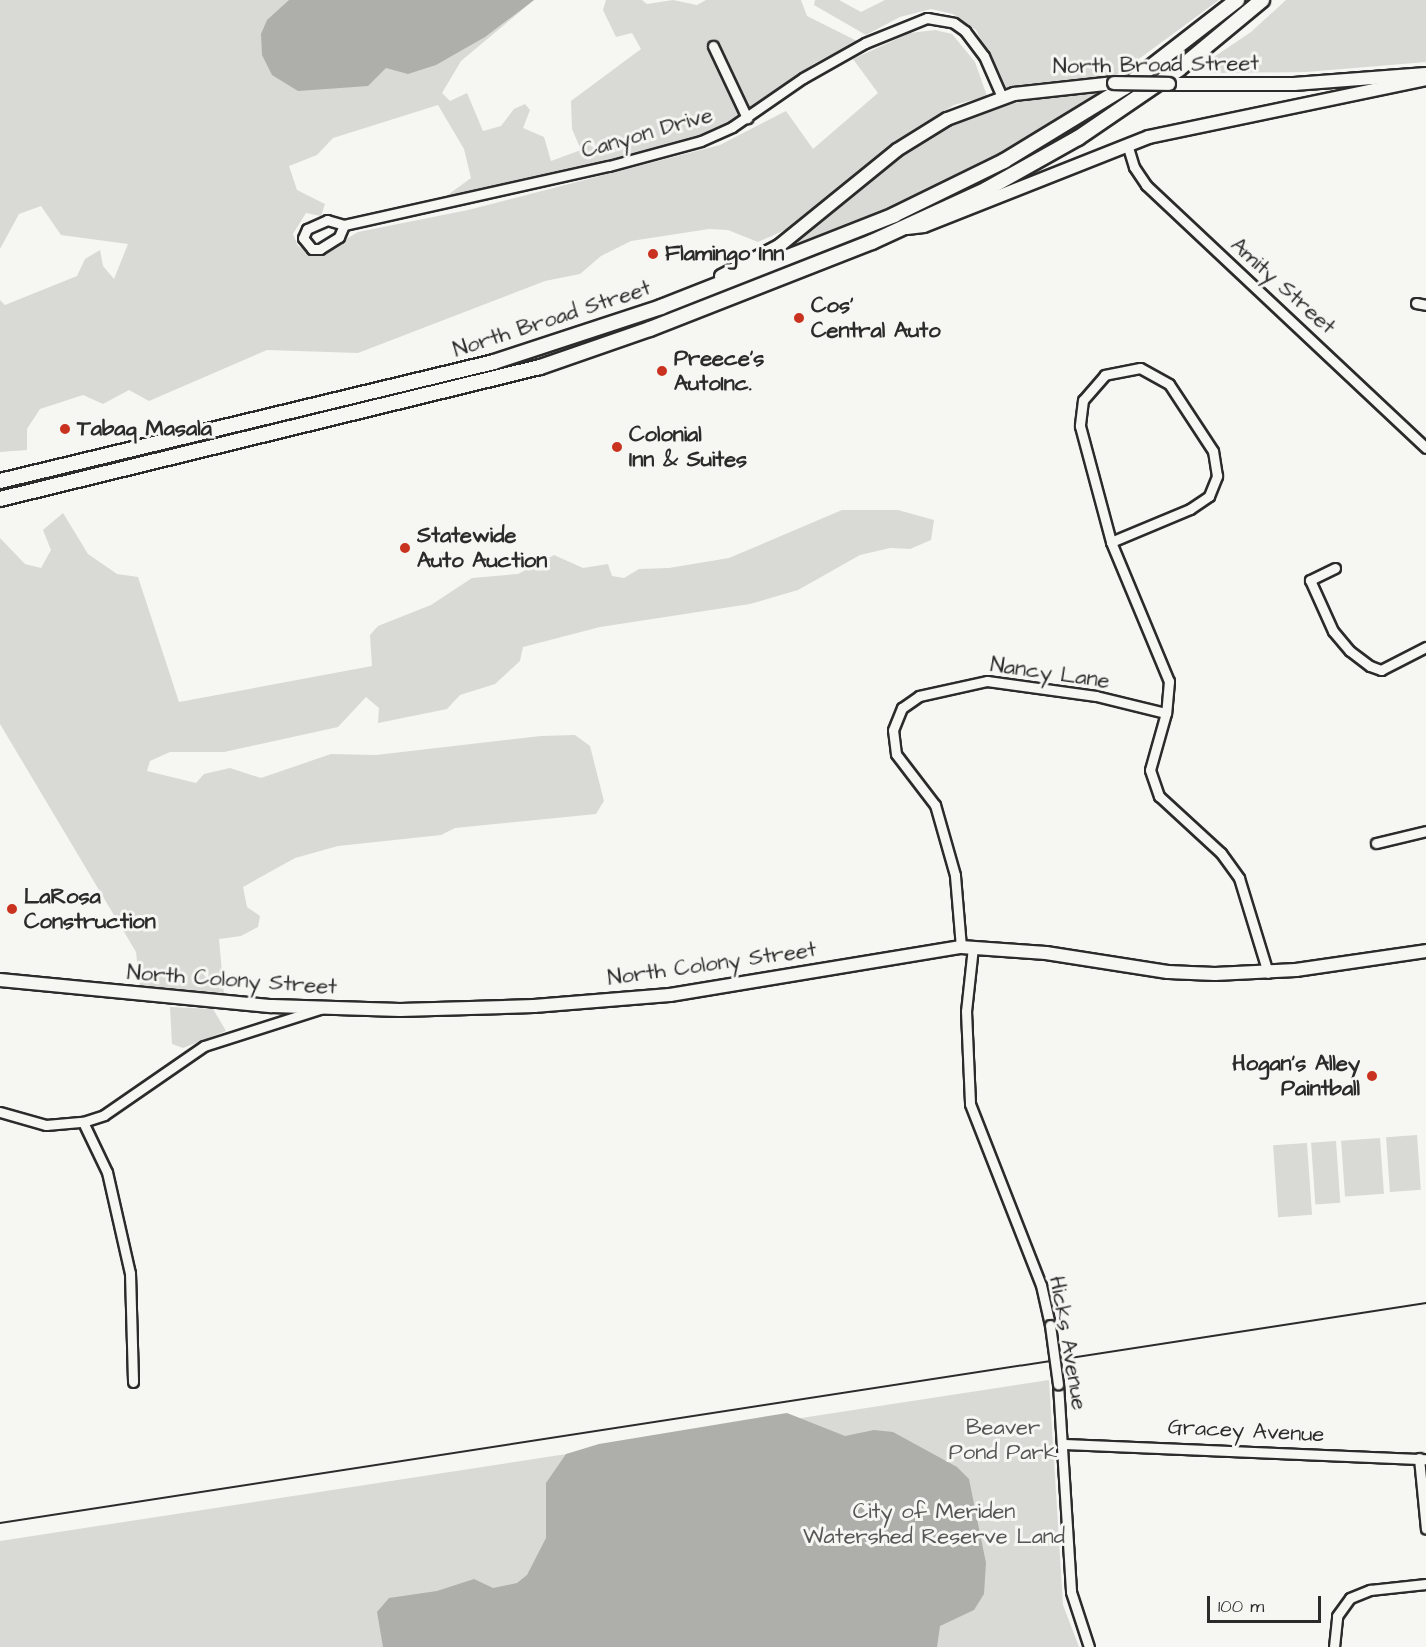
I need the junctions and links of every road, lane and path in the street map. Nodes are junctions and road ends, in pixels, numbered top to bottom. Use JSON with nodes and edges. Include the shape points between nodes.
{"nodes":[{"id":1,"x":1237,"y":0,"type":"edge"},
{"id":2,"x":1262,"y":0,"type":"edge"},
{"id":3,"x":713,"y":46,"type":"dead end"},
{"id":4,"x":1426,"y":74,"type":"edge"},
{"id":5,"x":1426,"y":79,"type":"edge"},
{"id":6,"x":1318,"y":82,"type":"junction"},
{"id":7,"x":1002,"y":97,"type":"junction"},
{"id":8,"x":1321,"y":103,"type":"junction"},
{"id":9,"x":747,"y":118,"type":"junction"},
{"id":10,"x":1127,"y":144,"type":"junction"},
{"id":11,"x":344,"y":225,"type":"dead end"},
{"id":12,"x":903,"y":229,"type":"junction"},
{"id":13,"x":682,"y":299,"type":"junction"},
{"id":14,"x":1416,"y":303,"type":"dead end"},
{"id":15,"x":1426,"y":305,"type":"edge"},
{"id":16,"x":382,"y":390,"type":"junction"},
{"id":17,"x":387,"y":406,"type":"junction"},
{"id":18,"x":1426,"y":448,"type":"edge"},
{"id":19,"x":0,"y":481,"type":"edge"},
{"id":20,"x":0,"y":499,"type":"edge"},
{"id":21,"x":1111,"y":542,"type":"junction"},
{"id":22,"x":1335,"y":568,"type":"dead end"},
{"id":23,"x":1426,"y":646,"type":"edge"},
{"id":24,"x":1166,"y":713,"type":"junction"},
{"id":25,"x":1426,"y":831,"type":"edge"},
{"id":26,"x":1376,"y":843,"type":"dead end"},
{"id":27,"x":967,"y":947,"type":"junction"},
{"id":28,"x":1426,"y":951,"type":"edge"},
{"id":29,"x":1268,"y":973,"type":"junction"},
{"id":30,"x":0,"y":980,"type":"edge"},
{"id":31,"x":323,"y":1008,"type":"junction"},
{"id":32,"x":0,"y":1112,"type":"edge"},
{"id":33,"x":83,"y":1122,"type":"junction"},
{"id":34,"x":133,"y":1382,"type":"dead end"},
{"id":35,"x":1063,"y":1444,"type":"junction"},
{"id":36,"x":1422,"y":1459,"type":"edge"},
{"id":37,"x":1426,"y":1529,"type":"edge"},
{"id":38,"x":1426,"y":1584,"type":"edge"},
{"id":39,"x":1089,"y":1647,"type":"edge"},
{"id":40,"x":1334,"y":1647,"type":"edge"}],
"edges":[{"from":1,"to":13,"type":"highway","via":[[1125,87],[997,165],[885,218]]},
{"from":2,"to":12,"type":"highway","via":[[1171,74],[1078,138]]},
{"from":3,"to":9,"type":"street"},
{"from":4,"to":6,"type":"main road","name":"North Broad Street"},
{"from":5,"to":8,"type":"main road","name":"North Broad Street"},
{"from":6,"to":7,"type":"main road","name":"North Broad Street","bridge":true,"via":[[1114,83],[1063,86]]},
{"from":6,"to":8,"type":"main road"},
{"from":7,"to":9,"type":"street","name":"Canyon Drive","via":[[984,56],[965,31],[954,23],[927,18],[877,37],[820,68]]},
{"from":7,"to":13,"type":"main road","name":"North Broad Street","via":[[929,129],[779,246]]},
{"from":8,"to":10,"type":"main road","name":"North Broad Street","via":[[1223,119]]},
{"from":9,"to":11,"type":"street","name":"Canyon Drive","via":[[717,135],[659,153]]},
{"from":10,"to":12,"type":"main road","name":"North Broad Street","via":[[932,223]]},
{"from":10,"to":18,"type":"street","name":"Amity Street","via":[[1134,167],[1146,185],[1320,344]]},
{"from":12,"to":17,"type":"highway","name":"North Broad Street","via":[[540,367]]},
{"from":13,"to":16,"type":"highway","name":"North Broad Street","via":[[533,351]]},
{"from":14,"to":15,"type":"street"},
{"from":16,"to":17,"type":"highway"},
{"from":16,"to":19,"type":"highway","name":"North Broad Street"},
{"from":17,"to":20,"type":"highway","name":"North Broad Street"},
{"from":21,"to":21,"type":"street","via":[[1190,508],[1209,496],[1217,476],[1213,451],[1169,384],[1140,368],[1105,375],[1083,400],[1080,426]]},
{"from":21,"to":24,"type":"street","via":[[1164,665],[1169,681]]},
{"from":22,"to":23,"type":"street","via":[[1310,580],[1333,632],[1370,666],[1388,668]]},
{"from":24,"to":27,"type":"street","name":"Nancy Lane","via":[[1096,696],[987,681],[919,696],[902,708],[893,730],[896,754],[935,806],[955,875]]},
{"from":24,"to":29,"type":"street","via":[[1150,770],[1159,796],[1221,853],[1239,878]]},
{"from":25,"to":26,"type":"street"},
{"from":27,"to":29,"type":"main road","name":"North Colony Street","via":[[1046,953],[1168,972]]},
{"from":27,"to":31,"type":"main road","name":"North Colony Street","via":[[670,995],[534,1006]]},
{"from":27,"to":35,"type":"street","name":"Hicks Avenue","bridge":true,"via":[[970,1104],[1041,1285],[1050,1325]]},
{"from":28,"to":29,"type":"main road","name":"North Colony Street"},
{"from":30,"to":31,"type":"main road","name":"North Colony Street"},
{"from":31,"to":33,"type":"street","via":[[204,1046],[104,1115]]},
{"from":32,"to":33,"type":"street","via":[[46,1125]]},
{"from":33,"to":34,"type":"street","via":[[107,1172],[130,1273]]},
{"from":35,"to":36,"type":"street","name":"Gracey Avenue"},
{"from":35,"to":39,"type":"street","name":"Hicks Avenue","via":[[1071,1592]]},
{"from":36,"to":37,"type":"street"},
{"from":38,"to":40,"type":"street","via":[[1370,1590],[1350,1598],[1337,1616]]}]}
